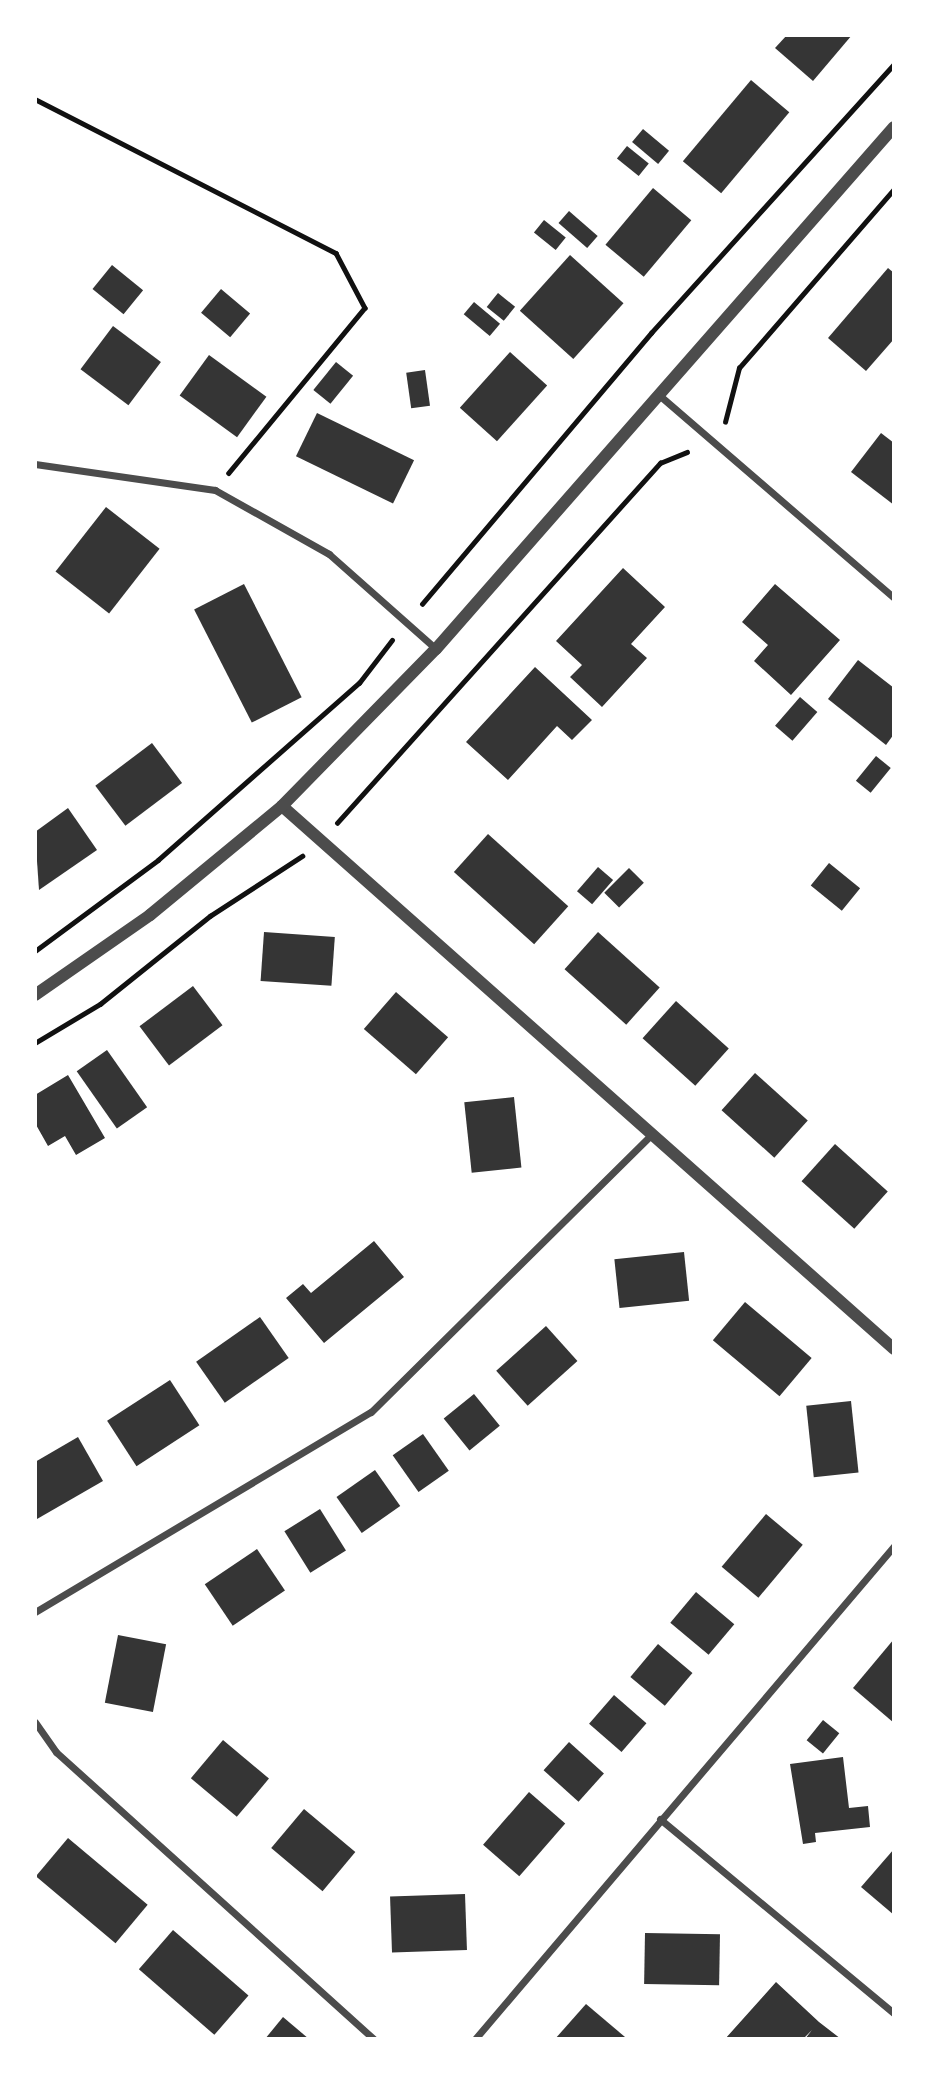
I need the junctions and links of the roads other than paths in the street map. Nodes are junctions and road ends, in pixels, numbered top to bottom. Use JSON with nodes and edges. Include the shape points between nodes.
{"nodes":[{"id":1,"x":894,"y":127,"type":"edge"},
{"id":2,"x":659,"y":395,"type":"junction"},
{"id":3,"x":35,"y":464,"type":"edge"},
{"id":4,"x":894,"y":598,"type":"edge"},
{"id":5,"x":436,"y":649,"type":"junction"},
{"id":6,"x":282,"y":806,"type":"junction"},
{"id":7,"x":35,"y":995,"type":"edge"},
{"id":8,"x":652,"y":1134,"type":"junction"},
{"id":9,"x":894,"y":1349,"type":"edge"},
{"id":10,"x":894,"y":1546,"type":"edge"},
{"id":11,"x":35,"y":1612,"type":"edge"},
{"id":12,"x":35,"y":1722,"type":"edge"},
{"id":13,"x":660,"y":1819,"type":"junction"},
{"id":14,"x":894,"y":2013,"type":"edge"},
{"id":15,"x":374,"y":2039,"type":"edge"},
{"id":16,"x":475,"y":2039,"type":"edge"}],
"edges":[{"from":1,"to":2,"type":"street"},
{"from":2,"to":4,"type":"street"},
{"from":2,"to":5,"type":"street"},
{"from":3,"to":5,"type":"street","via":[[215,490],[329,554]]},
{"from":5,"to":6,"type":"street"},
{"from":6,"to":7,"type":"street","via":[[150,915]]},
{"from":6,"to":8,"type":"street"},
{"from":8,"to":9,"type":"street"},
{"from":8,"to":11,"type":"street","via":[[371,1412]]},
{"from":10,"to":13,"type":"street"},
{"from":12,"to":15,"type":"street","via":[[56,1752]]},
{"from":13,"to":14,"type":"street"},
{"from":13,"to":16,"type":"street"}]}
